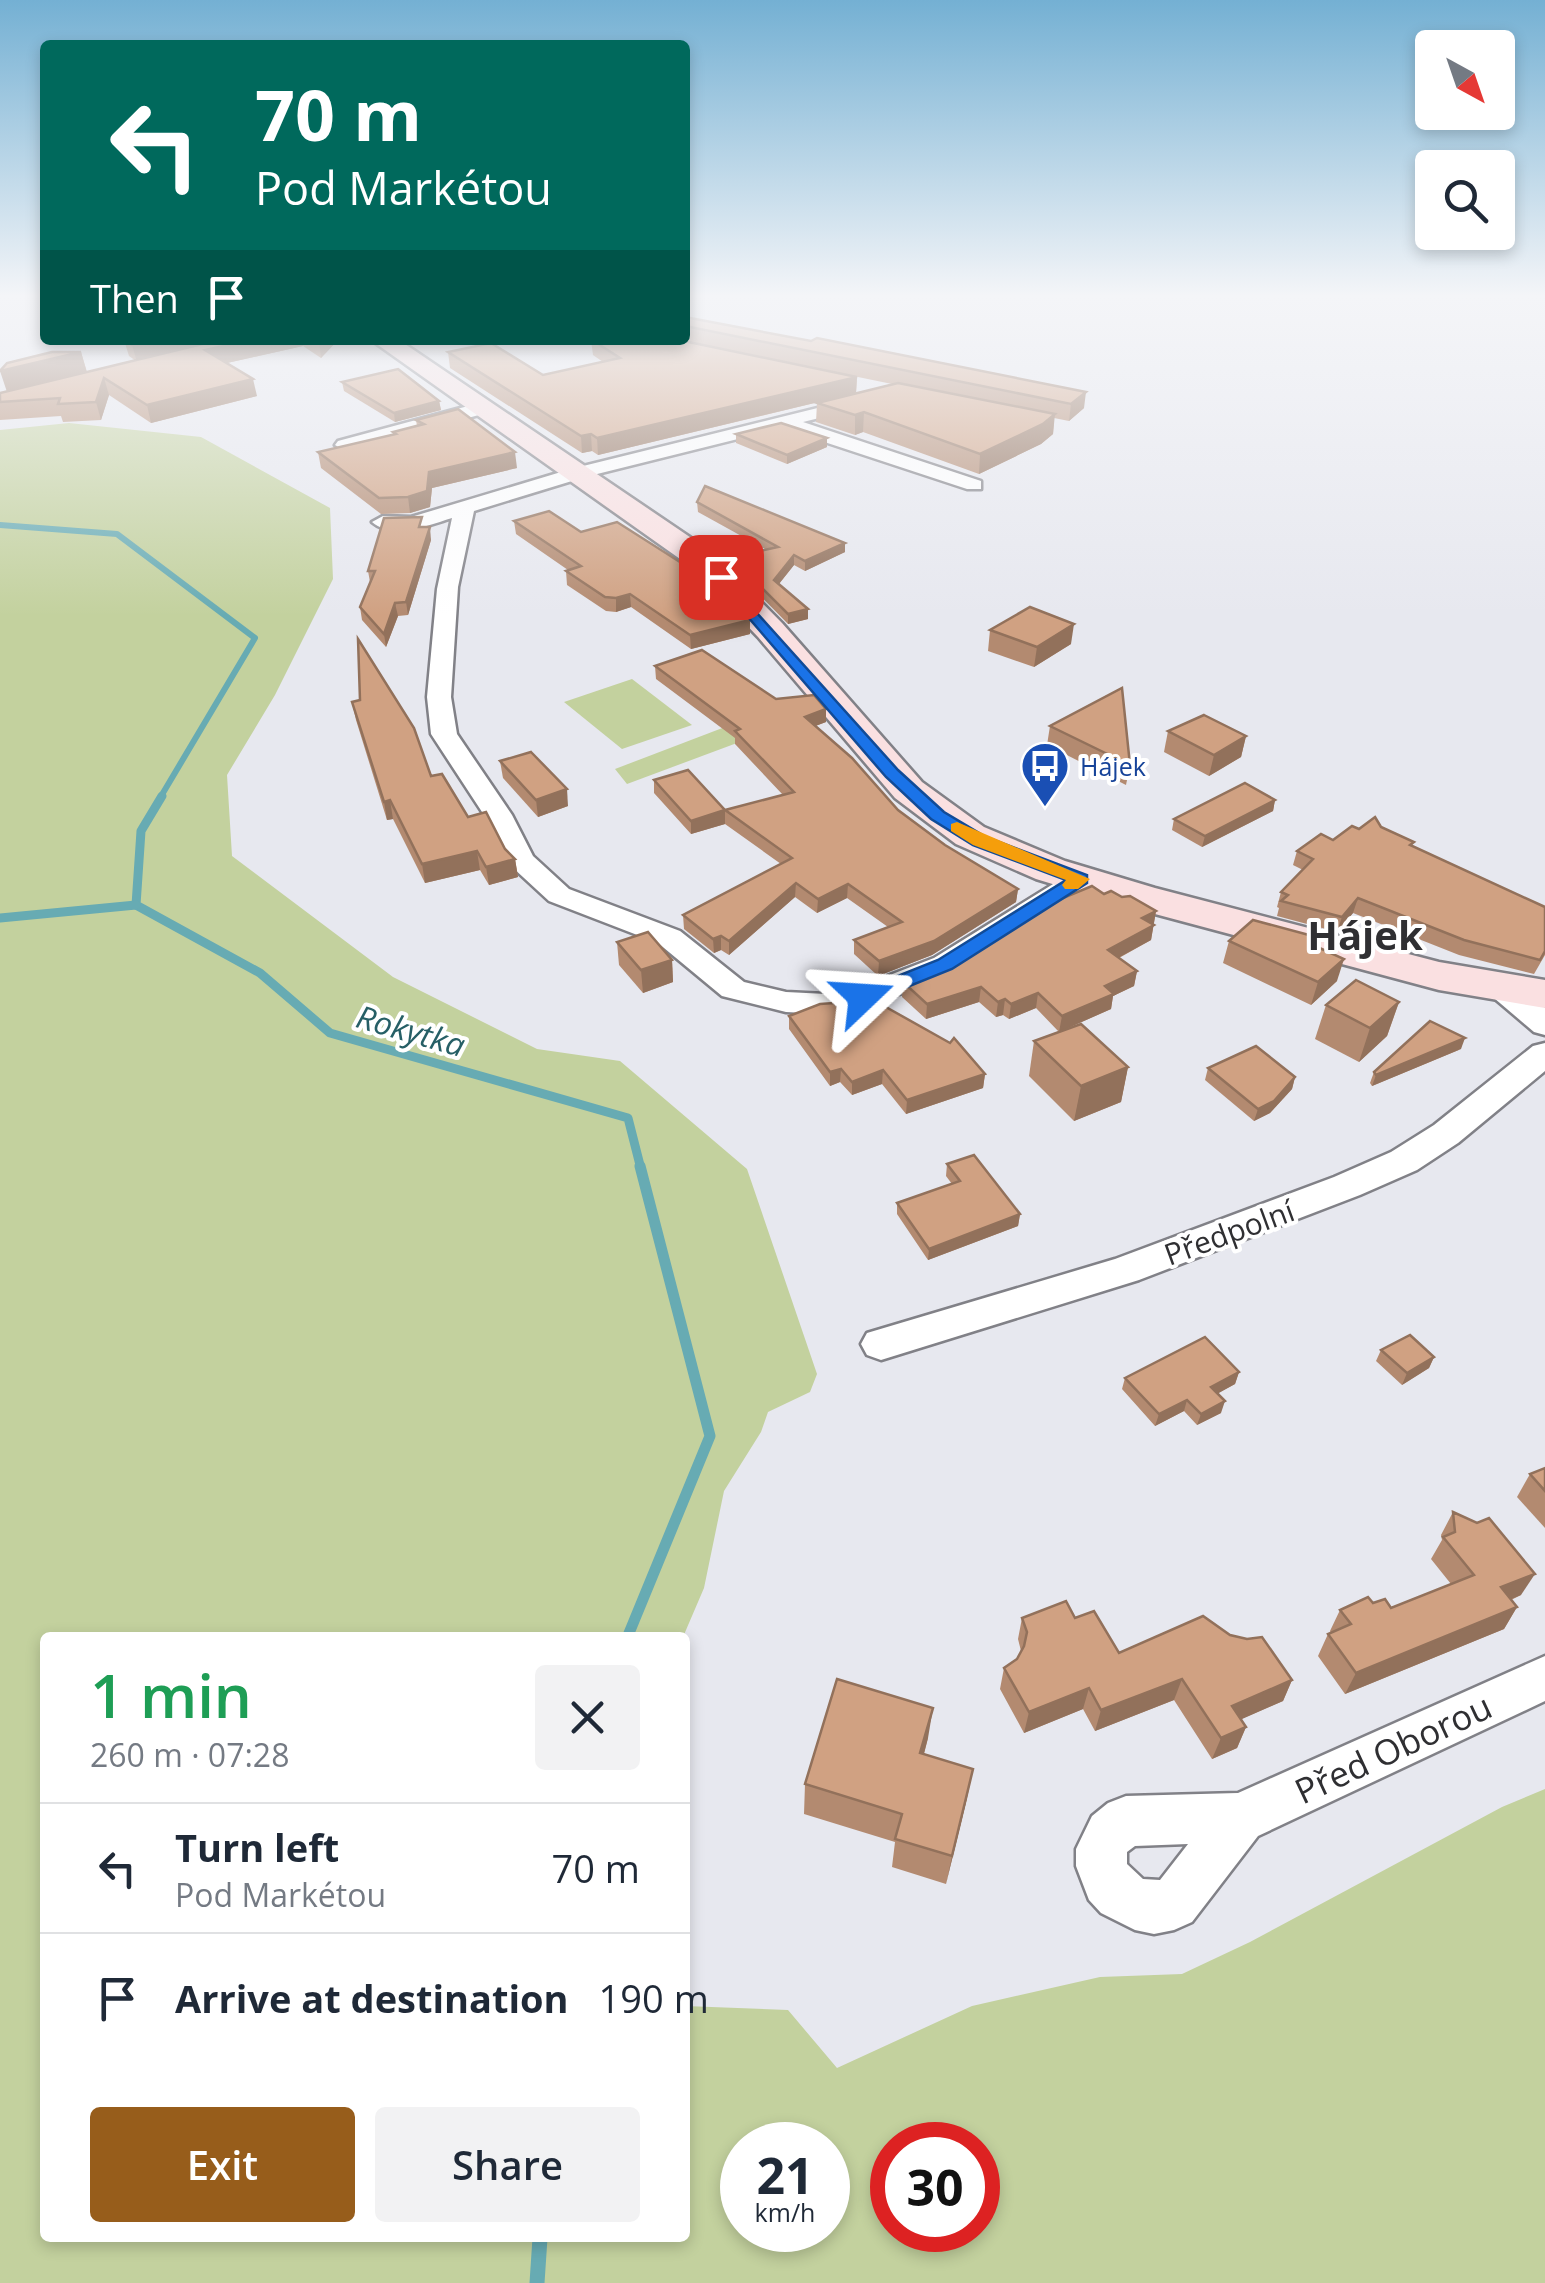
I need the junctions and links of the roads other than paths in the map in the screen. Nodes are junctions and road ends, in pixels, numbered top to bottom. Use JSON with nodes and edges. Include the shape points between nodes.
{"nodes":[{"id":1,"x":476,"y":404,"type":"edge"},
{"id":2,"x":836,"y":404,"type":"edge"},
{"id":3,"x":483,"y":408,"type":"junction"},
{"id":4,"x":783,"y":422,"type":"junction"},
{"id":5,"x":345,"y":445,"type":"edge"},
{"id":6,"x":578,"y":473,"type":"junction"},
{"id":7,"x":974,"y":485,"type":"dead end"},
{"id":8,"x":464,"y":508,"type":"junction"},
{"id":9,"x":384,"y":522,"type":"edge"},
{"id":10,"x":1081,"y":879,"type":"junction"},
{"id":11,"x":1525,"y":992,"type":"edge"},
{"id":12,"x":1545,"y":1025,"type":"edge"},
{"id":13,"x":1545,"y":1054,"type":"edge"},
{"id":14,"x":881,"y":1344,"type":"dead end"},
{"id":15,"x":1545,"y":1678,"type":"edge"},
{"id":16,"x":1240,"y":1818,"type":"dead end"}],
"edges":[{"from":1,"to":3,"type":"street"},
{"from":2,"to":4,"type":"street"},
{"from":3,"to":5,"type":"street"},
{"from":3,"to":6,"type":"street"},
{"from":4,"to":6,"type":"street"},
{"from":4,"to":7,"type":"street"},
{"from":6,"to":8,"type":"street"},
{"from":6,"to":10,"type":"street","via":[[721,577],[892,774],[938,816],[979,841]]},
{"from":8,"to":9,"type":"street","via":[[412,523]]},
{"from":8,"to":10,"type":"street","via":[[439,697],[444,734],[521,860],[559,895],[668,937],[733,988],[826,1004],[945,965]]},
{"from":10,"to":11,"type":"street"},
{"from":11,"to":12,"type":"street"},
{"from":13,"to":14,"type":"street","name":"Předpolní","via":[[1446,1134],[1390,1167],[1126,1270]]},
{"from":15,"to":16,"type":"street","name":"Před Oborou"}]}
